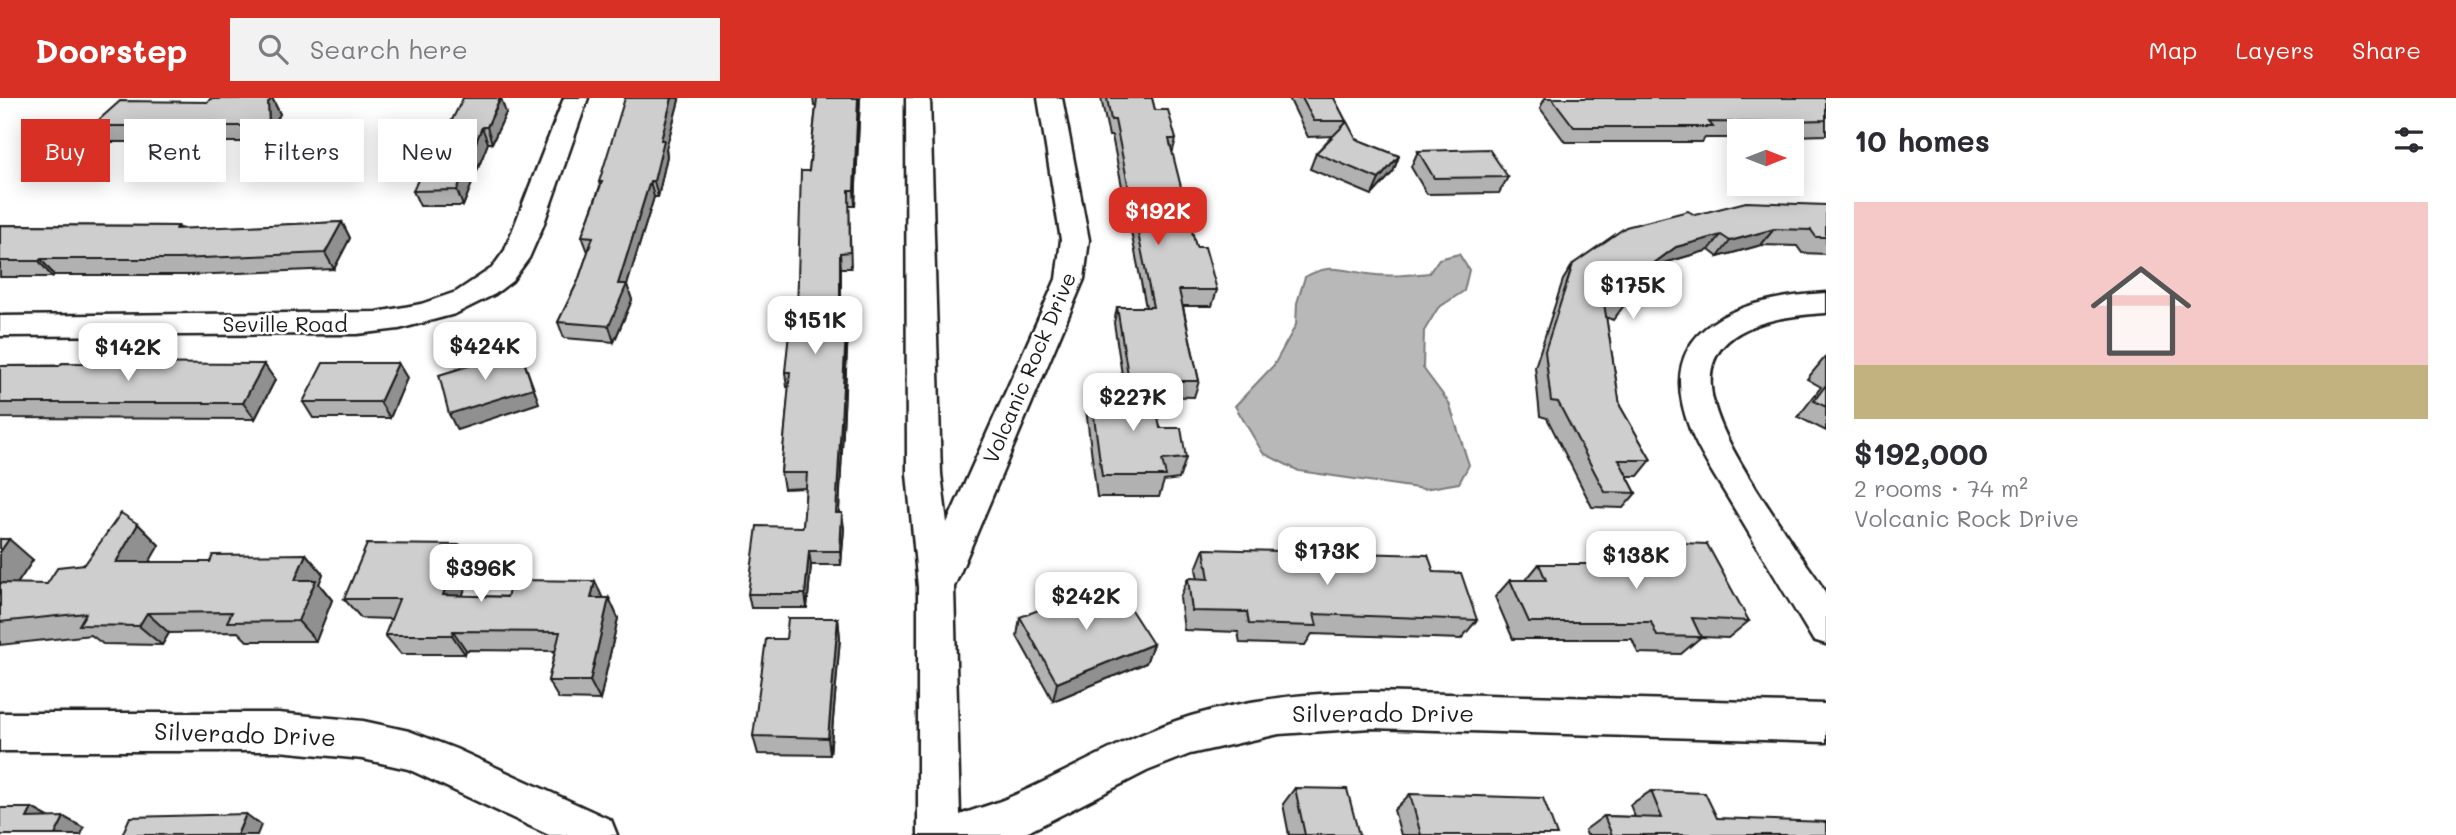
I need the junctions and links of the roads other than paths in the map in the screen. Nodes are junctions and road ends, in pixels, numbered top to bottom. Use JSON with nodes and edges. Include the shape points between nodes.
{"nodes":[{"id":1,"x":576,"y":98,"type":"edge"},
{"id":2,"x":918,"y":98,"type":"edge"},
{"id":3,"x":1050,"y":98,"type":"edge"},
{"id":4,"x":1826,"y":303,"type":"edge"},
{"id":5,"x":0,"y":326,"type":"edge"},
{"id":6,"x":936,"y":587,"type":"junction"},
{"id":7,"x":1826,"y":628,"type":"edge"},
{"id":8,"x":1826,"y":723,"type":"edge"},
{"id":9,"x":0,"y":732,"type":"edge"},
{"id":10,"x":596,"y":835,"type":"edge"},
{"id":11,"x":939,"y":835,"type":"edge"},
{"id":12,"x":964,"y":835,"type":"edge"}],
"edges":[{"from":1,"to":5,"type":"street","name":"Seville Road","via":[[514,260],[478,290],[442,308],[404,319],[357,324]]},
{"from":2,"to":6,"type":"street","name":"Volcanic Rock Drive","via":[[924,474]]},
{"from":3,"to":6,"type":"street","name":"Volcanic Rock Drive","via":[[1075,240],[1070,279]]},
{"from":4,"to":7,"type":"street","via":[[1774,307],[1728,322],[1705,344],[1698,357],[1695,383],[1700,412],[1716,447]]},
{"from":6,"to":11,"type":"street","name":"Volcanic Rock Drive"},
{"from":8,"to":12,"type":"street","name":"Silverado Drive","via":[[1371,710],[1281,714],[1219,725],[1161,745],[1037,807]]},
{"from":9,"to":10,"type":"street","name":"Silverado Drive","via":[[278,732],[363,740],[409,750],[456,769]]}]}
